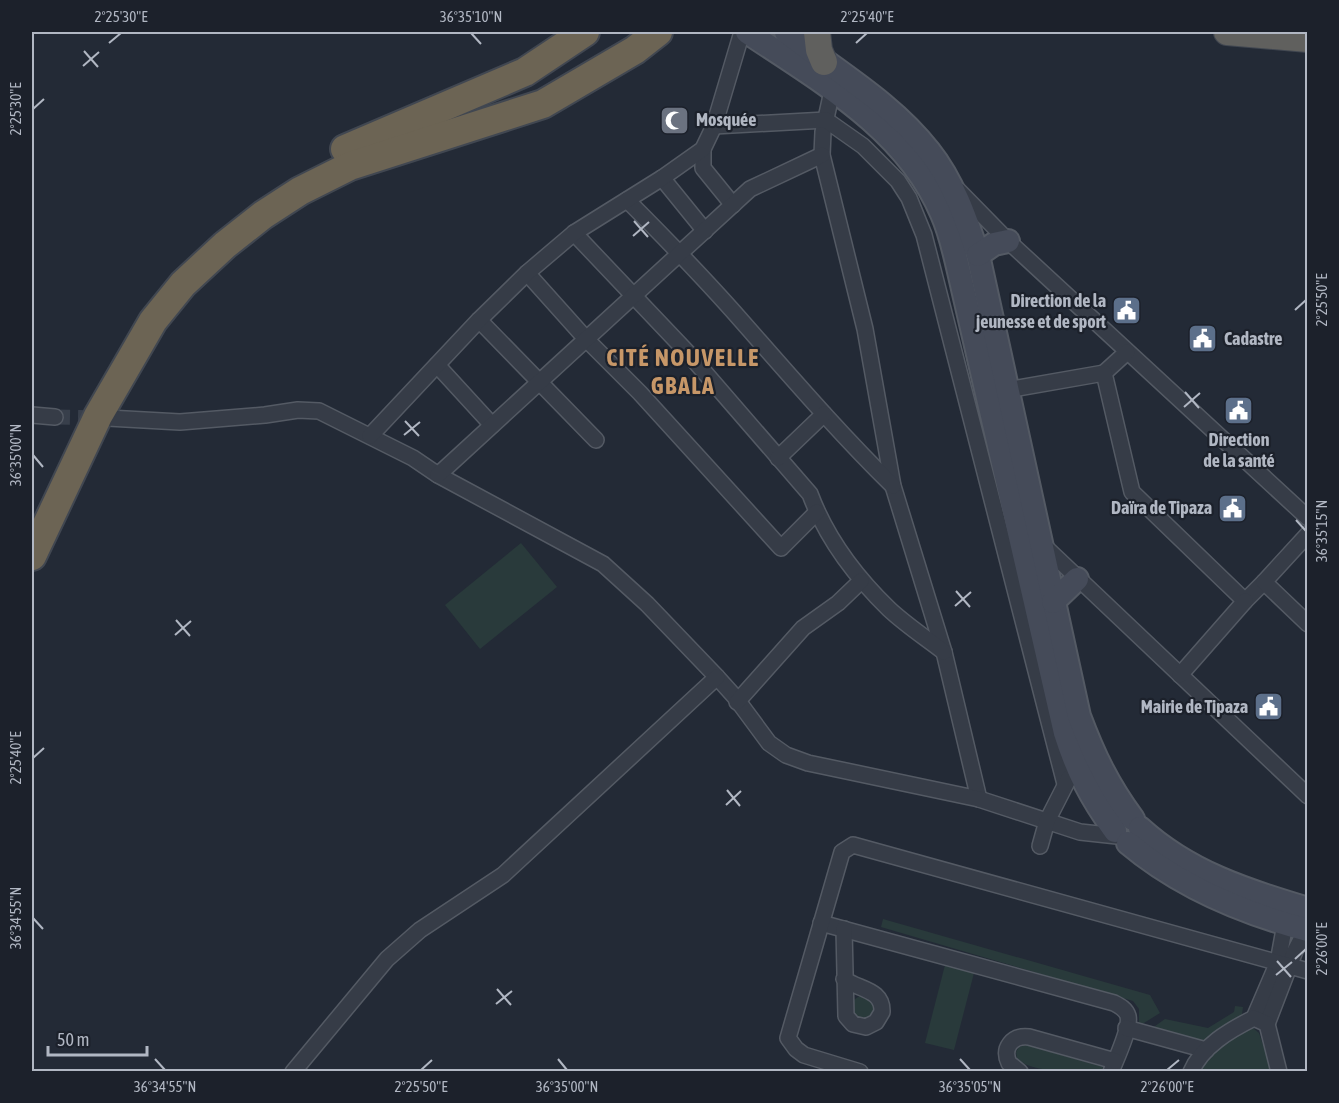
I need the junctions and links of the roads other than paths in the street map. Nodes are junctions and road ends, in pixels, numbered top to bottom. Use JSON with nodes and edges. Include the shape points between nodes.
{"nodes":[{"id":1,"x":585,"y":32,"type":"edge"},
{"id":2,"x":658,"y":32,"type":"edge"},
{"id":3,"x":742,"y":32,"type":"edge"},
{"id":4,"x":747,"y":32,"type":"edge"},
{"id":5,"x":786,"y":32,"type":"edge"},
{"id":6,"x":817,"y":32,"type":"edge"},
{"id":7,"x":1227,"y":32,"type":"edge"},
{"id":8,"x":629,"y":37,"type":"edge"},
{"id":9,"x":1308,"y":39,"type":"edge"},
{"id":10,"x":824,"y":62,"type":"junction"},
{"id":11,"x":832,"y":91,"type":"junction"},
{"id":12,"x":826,"y":120,"type":"junction"},
{"id":13,"x":433,"y":126,"type":"junction"},
{"id":14,"x":714,"y":126,"type":"junction"},
{"id":15,"x":703,"y":149,"type":"junction"},
{"id":16,"x":822,"y":155,"type":"junction"},
{"id":17,"x":662,"y":178,"type":"junction"},
{"id":18,"x":947,"y":178,"type":"junction"},
{"id":19,"x":627,"y":200,"type":"junction"},
{"id":20,"x":733,"y":205,"type":"junction"},
{"id":21,"x":705,"y":231,"type":"junction"},
{"id":22,"x":574,"y":233,"type":"junction"},
{"id":23,"x":1008,"y":241,"type":"junction"},
{"id":24,"x":680,"y":254,"type":"junction"},
{"id":25,"x":978,"y":255,"type":"junction"},
{"id":26,"x":527,"y":273,"type":"junction"},
{"id":27,"x":635,"y":296,"type":"junction"},
{"id":28,"x":479,"y":320,"type":"junction"},
{"id":29,"x":587,"y":340,"type":"junction"},
{"id":30,"x":1127,"y":351,"type":"junction"},
{"id":31,"x":437,"y":365,"type":"junction"},
{"id":32,"x":1104,"y":373,"type":"junction"},
{"id":33,"x":540,"y":382,"type":"junction"},
{"id":34,"x":1007,"y":390,"type":"junction"},
{"id":35,"x":824,"y":414,"type":"junction"},
{"id":36,"x":32,"y":415,"type":"edge"},
{"id":37,"x":56,"y":417,"type":"tunnel mouth"},
{"id":38,"x":108,"y":418,"type":"tunnel mouth"},
{"id":39,"x":492,"y":425,"type":"junction"},
{"id":40,"x":370,"y":436,"type":"junction"},
{"id":41,"x":596,"y":440,"type":"dead end"},
{"id":42,"x":778,"y":458,"type":"junction"},
{"id":43,"x":438,"y":475,"type":"junction"},
{"id":44,"x":893,"y":486,"type":"junction"},
{"id":45,"x":32,"y":512,"type":"edge"},
{"id":46,"x":817,"y":512,"type":"junction"},
{"id":47,"x":1308,"y":518,"type":"edge"},
{"id":48,"x":1308,"y":534,"type":"edge"},
{"id":49,"x":1040,"y":541,"type":"junction"},
{"id":50,"x":32,"y":555,"type":"edge"},
{"id":51,"x":1077,"y":579,"type":"junction"},
{"id":52,"x":861,"y":581,"type":"junction"},
{"id":53,"x":1264,"y":582,"type":"junction"},
{"id":54,"x":1245,"y":601,"type":"junction"},
{"id":55,"x":1053,"y":602,"type":"junction"},
{"id":56,"x":1308,"y":624,"type":"edge"},
{"id":57,"x":944,"y":652,"type":"junction"},
{"id":58,"x":1180,"y":675,"type":"junction"},
{"id":59,"x":717,"y":677,"type":"junction"},
{"id":60,"x":737,"y":702,"type":"junction"},
{"id":61,"x":1071,"y":776,"type":"junction"},
{"id":62,"x":1308,"y":796,"type":"edge"},
{"id":63,"x":979,"y":799,"type":"junction"},
{"id":64,"x":1047,"y":821,"type":"junction"},
{"id":65,"x":1127,"y":832,"type":"junction"},
{"id":66,"x":1040,"y":846,"type":"dead end"},
{"id":67,"x":821,"y":923,"type":"junction"},
{"id":68,"x":1302,"y":923,"type":"edge"},
{"id":69,"x":844,"y":929,"type":"junction"},
{"id":70,"x":1284,"y":964,"type":"junction"},
{"id":71,"x":1308,"y":971,"type":"edge"},
{"id":72,"x":844,"y":979,"type":"dead end"},
{"id":73,"x":1260,"y":1021,"type":"junction"},
{"id":74,"x":1126,"y":1028,"type":"junction"},
{"id":75,"x":1206,"y":1050,"type":"junction"},
{"id":76,"x":1113,"y":1066,"type":"edge"},
{"id":77,"x":293,"y":1071,"type":"edge"},
{"id":78,"x":860,"y":1071,"type":"edge"},
{"id":79,"x":1020,"y":1071,"type":"edge"},
{"id":80,"x":1191,"y":1071,"type":"edge"},
{"id":81,"x":1279,"y":1071,"type":"edge"}],
"edges":[{"from":1,"to":13,"type":"highway"},
{"from":2,"to":13,"type":"highway","via":[[635,50],[543,104]]},
{"from":3,"to":14,"type":"street"},
{"from":4,"to":11,"type":"main road"},
{"from":5,"to":10,"type":"main road"},
{"from":6,"to":10,"type":"highway"},
{"from":7,"to":9,"type":"highway"},
{"from":8,"to":13,"type":"highway","via":[[521,93],[472,108]]},
{"from":10,"to":18,"type":"main road","via":[[898,117],[931,153]]},
{"from":11,"to":12,"type":"street"},
{"from":11,"to":61,"type":"main road","via":[[878,126],[903,152],[929,188],[946,223],[1065,733]]},
{"from":12,"to":14,"type":"street"},
{"from":12,"to":16,"type":"street"},
{"from":12,"to":61,"type":"street","via":[[881,162],[898,181],[917,216]]},
{"from":13,"to":45,"type":"highway","via":[[321,159],[285,178],[224,222],[164,278],[101,372]]},
{"from":13,"to":50,"type":"highway","via":[[300,191],[255,221],[183,284],[153,321],[98,416]]},
{"from":14,"to":15,"type":"street"},
{"from":15,"to":17,"type":"street"},
{"from":15,"to":20,"type":"street","via":[[703,168]]},
{"from":16,"to":20,"type":"street","via":[[750,189]]},
{"from":16,"to":44,"type":"street","via":[[865,329]]},
{"from":17,"to":19,"type":"street"},
{"from":17,"to":21,"type":"street"},
{"from":18,"to":23,"type":"street"},
{"from":18,"to":25,"type":"main road"},
{"from":19,"to":22,"type":"street"},
{"from":19,"to":24,"type":"street"},
{"from":20,"to":21,"type":"street"},
{"from":21,"to":24,"type":"street"},
{"from":22,"to":26,"type":"street"},
{"from":22,"to":27,"type":"street"},
{"from":23,"to":25,"type":"main road","via":[[994,244]]},
{"from":23,"to":30,"type":"street"},
{"from":24,"to":27,"type":"street"},
{"from":24,"to":35,"type":"street"},
{"from":25,"to":34,"type":"main road"},
{"from":26,"to":28,"type":"street"},
{"from":26,"to":29,"type":"street"},
{"from":27,"to":29,"type":"street"},
{"from":27,"to":42,"type":"street"},
{"from":28,"to":31,"type":"street"},
{"from":28,"to":33,"type":"street"},
{"from":29,"to":33,"type":"street"},
{"from":29,"to":46,"type":"street","via":[[781,548]]},
{"from":30,"to":32,"type":"street"},
{"from":30,"to":47,"type":"street"},
{"from":31,"to":39,"type":"street"},
{"from":31,"to":40,"type":"street"},
{"from":32,"to":34,"type":"street"},
{"from":32,"to":54,"type":"street","via":[[1132,492]]},
{"from":33,"to":39,"type":"street"},
{"from":33,"to":41,"type":"street"},
{"from":34,"to":49,"type":"main road"},
{"from":35,"to":42,"type":"street"},
{"from":35,"to":44,"type":"street"},
{"from":36,"to":37,"type":"street"},
{"from":38,"to":40,"type":"street","via":[[180,422],[319,411]]},
{"from":39,"to":43,"type":"street"},
{"from":40,"to":43,"type":"street"},
{"from":42,"to":46,"type":"street","via":[[810,494]]},
{"from":43,"to":59,"type":"street","via":[[603,564]]},
{"from":44,"to":57,"type":"street"},
{"from":46,"to":52,"type":"street"},
{"from":48,"to":53,"type":"street"},
{"from":49,"to":51,"type":"street"},
{"from":49,"to":55,"type":"main road"},
{"from":51,"to":55,"type":"main road"},
{"from":51,"to":58,"type":"street"},
{"from":52,"to":57,"type":"street","via":[[890,610]]},
{"from":52,"to":60,"type":"street","via":[[803,628]]},
{"from":53,"to":54,"type":"street"},
{"from":53,"to":56,"type":"street"},
{"from":54,"to":58,"type":"street"},
{"from":55,"to":65,"type":"main road","via":[[1079,716]]},
{"from":57,"to":63,"type":"street"},
{"from":58,"to":62,"type":"street"},
{"from":59,"to":60,"type":"street"},
{"from":59,"to":77,"type":"street","via":[[502,875],[420,930],[387,959]]},
{"from":60,"to":63,"type":"street","via":[[769,743],[786,755]]},
{"from":61,"to":64,"type":"street"},
{"from":61,"to":65,"type":"main road","via":[[1100,810]]},
{"from":63,"to":64,"type":"street"},
{"from":64,"to":65,"type":"street","via":[[1080,832]]},
{"from":64,"to":66,"type":"street"},
{"from":65,"to":68,"type":"main road","via":[[1161,846]]},
{"from":67,"to":69,"type":"street"},
{"from":67,"to":70,"type":"street","via":[[842,852],[857,845]]},
{"from":67,"to":78,"type":"street","via":[[788,1038],[804,1055]]},
{"from":68,"to":70,"type":"street"},
{"from":68,"to":70,"type":"street"},
{"from":69,"to":72,"type":"street"},
{"from":69,"to":74,"type":"street","via":[[1114,1003],[1128,1014]]},
{"from":70,"to":71,"type":"street"},
{"from":70,"to":73,"type":"street"},
{"from":73,"to":75,"type":"street","via":[[1235,1027]]},
{"from":73,"to":81,"type":"street"},
{"from":74,"to":75,"type":"street"},
{"from":74,"to":76,"type":"street"},
{"from":75,"to":80,"type":"street"},
{"from":76,"to":79,"type":"street","via":[[1021,1036],[1011,1042],[1006,1052],[1009,1064]]}]}
